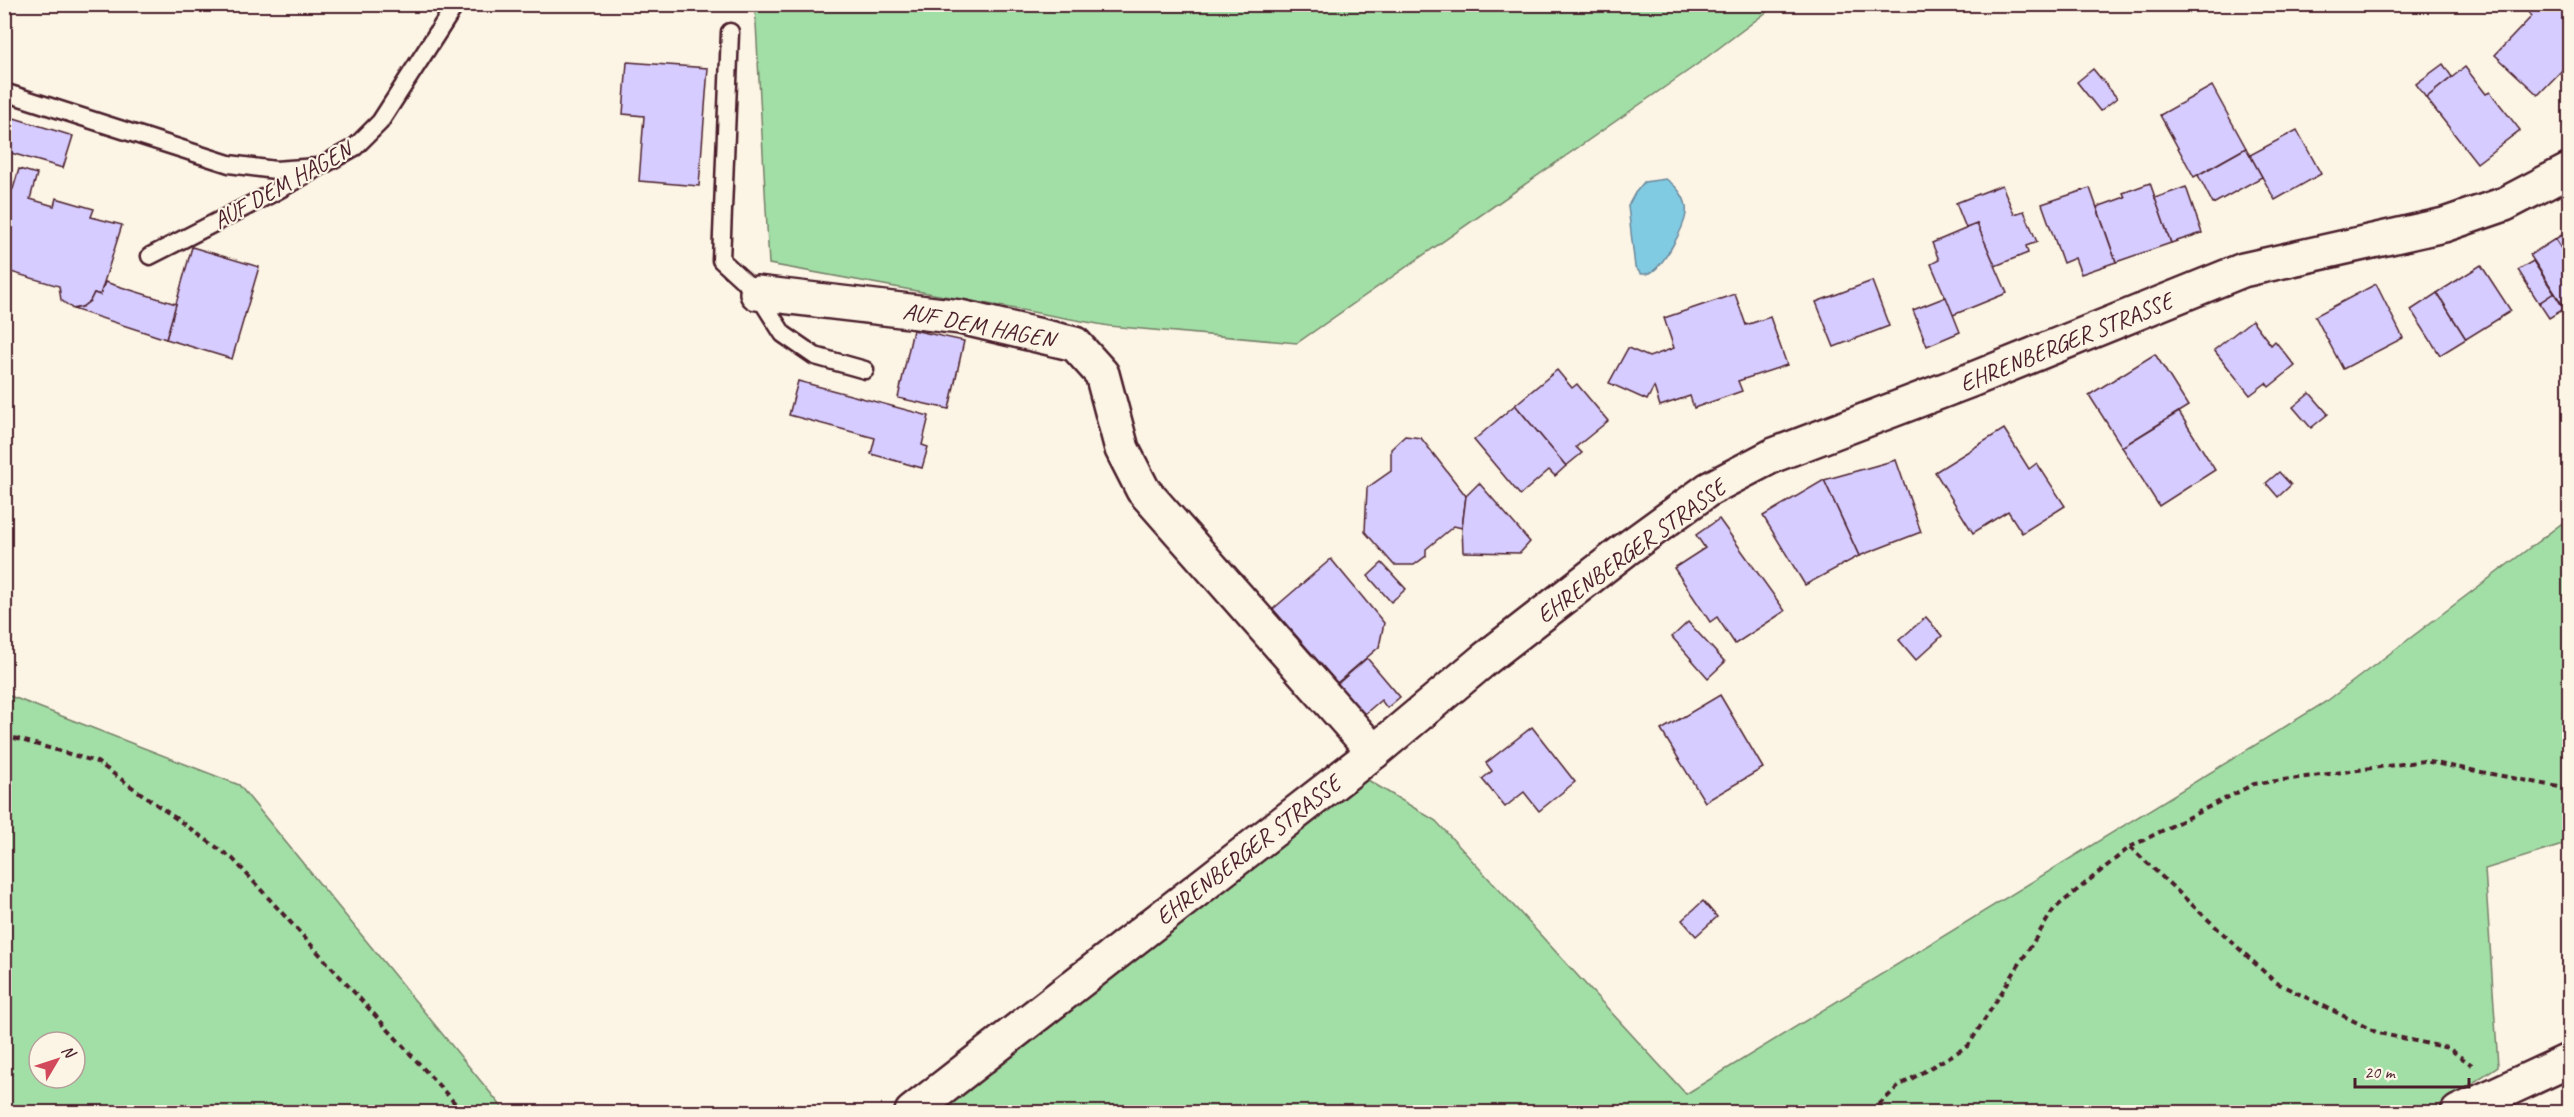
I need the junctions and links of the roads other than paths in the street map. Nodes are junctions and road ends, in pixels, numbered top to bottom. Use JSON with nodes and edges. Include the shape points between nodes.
{"nodes":[{"id":1,"x":456,"y":4,"type":"edge"},
{"id":2,"x":730,"y":32,"type":"dead end"},
{"id":3,"x":4,"y":92,"type":"edge"},
{"id":4,"x":323,"y":166,"type":"junction"},
{"id":5,"x":2570,"y":170,"type":"edge"},
{"id":6,"x":150,"y":256,"type":"dead end"},
{"id":7,"x":757,"y":293,"type":"junction"},
{"id":8,"x":865,"y":370,"type":"dead end"},
{"id":9,"x":1374,"y":752,"type":"junction"},
{"id":10,"x":2570,"y":1060,"type":"edge"},
{"id":11,"x":912,"y":1113,"type":"edge"},
{"id":12,"x":2458,"y":1113,"type":"edge"}],
"edges":[{"from":1,"to":4,"type":"lane","name":"AUF DEM HAGEN","via":[[380,122],[356,147]]},
{"from":2,"to":7,"type":"lane","via":[[721,260]]},
{"from":3,"to":4,"type":"lane","via":[[229,164],[275,170]]},
{"from":4,"to":6,"type":"lane","name":"AUF DEM HAGEN"},
{"from":5,"to":9,"type":"street","name":"EHRENBERGER STRASSE","via":[[2505,204],[2444,225],[2243,270],[1978,378],[1774,455],[1709,489],[1625,549],[1485,658]]},
{"from":7,"to":8,"type":"lane","via":[[783,334],[815,356]]},
{"from":7,"to":9,"type":"street","name":"AUF DEM HAGEN","via":[[960,317],[1075,344],[1102,375],[1122,449],[1143,490]]},
{"from":9,"to":11,"type":"street","name":"EHRENBERGER STRASSE"},
{"from":10,"to":12,"type":"street"}]}
